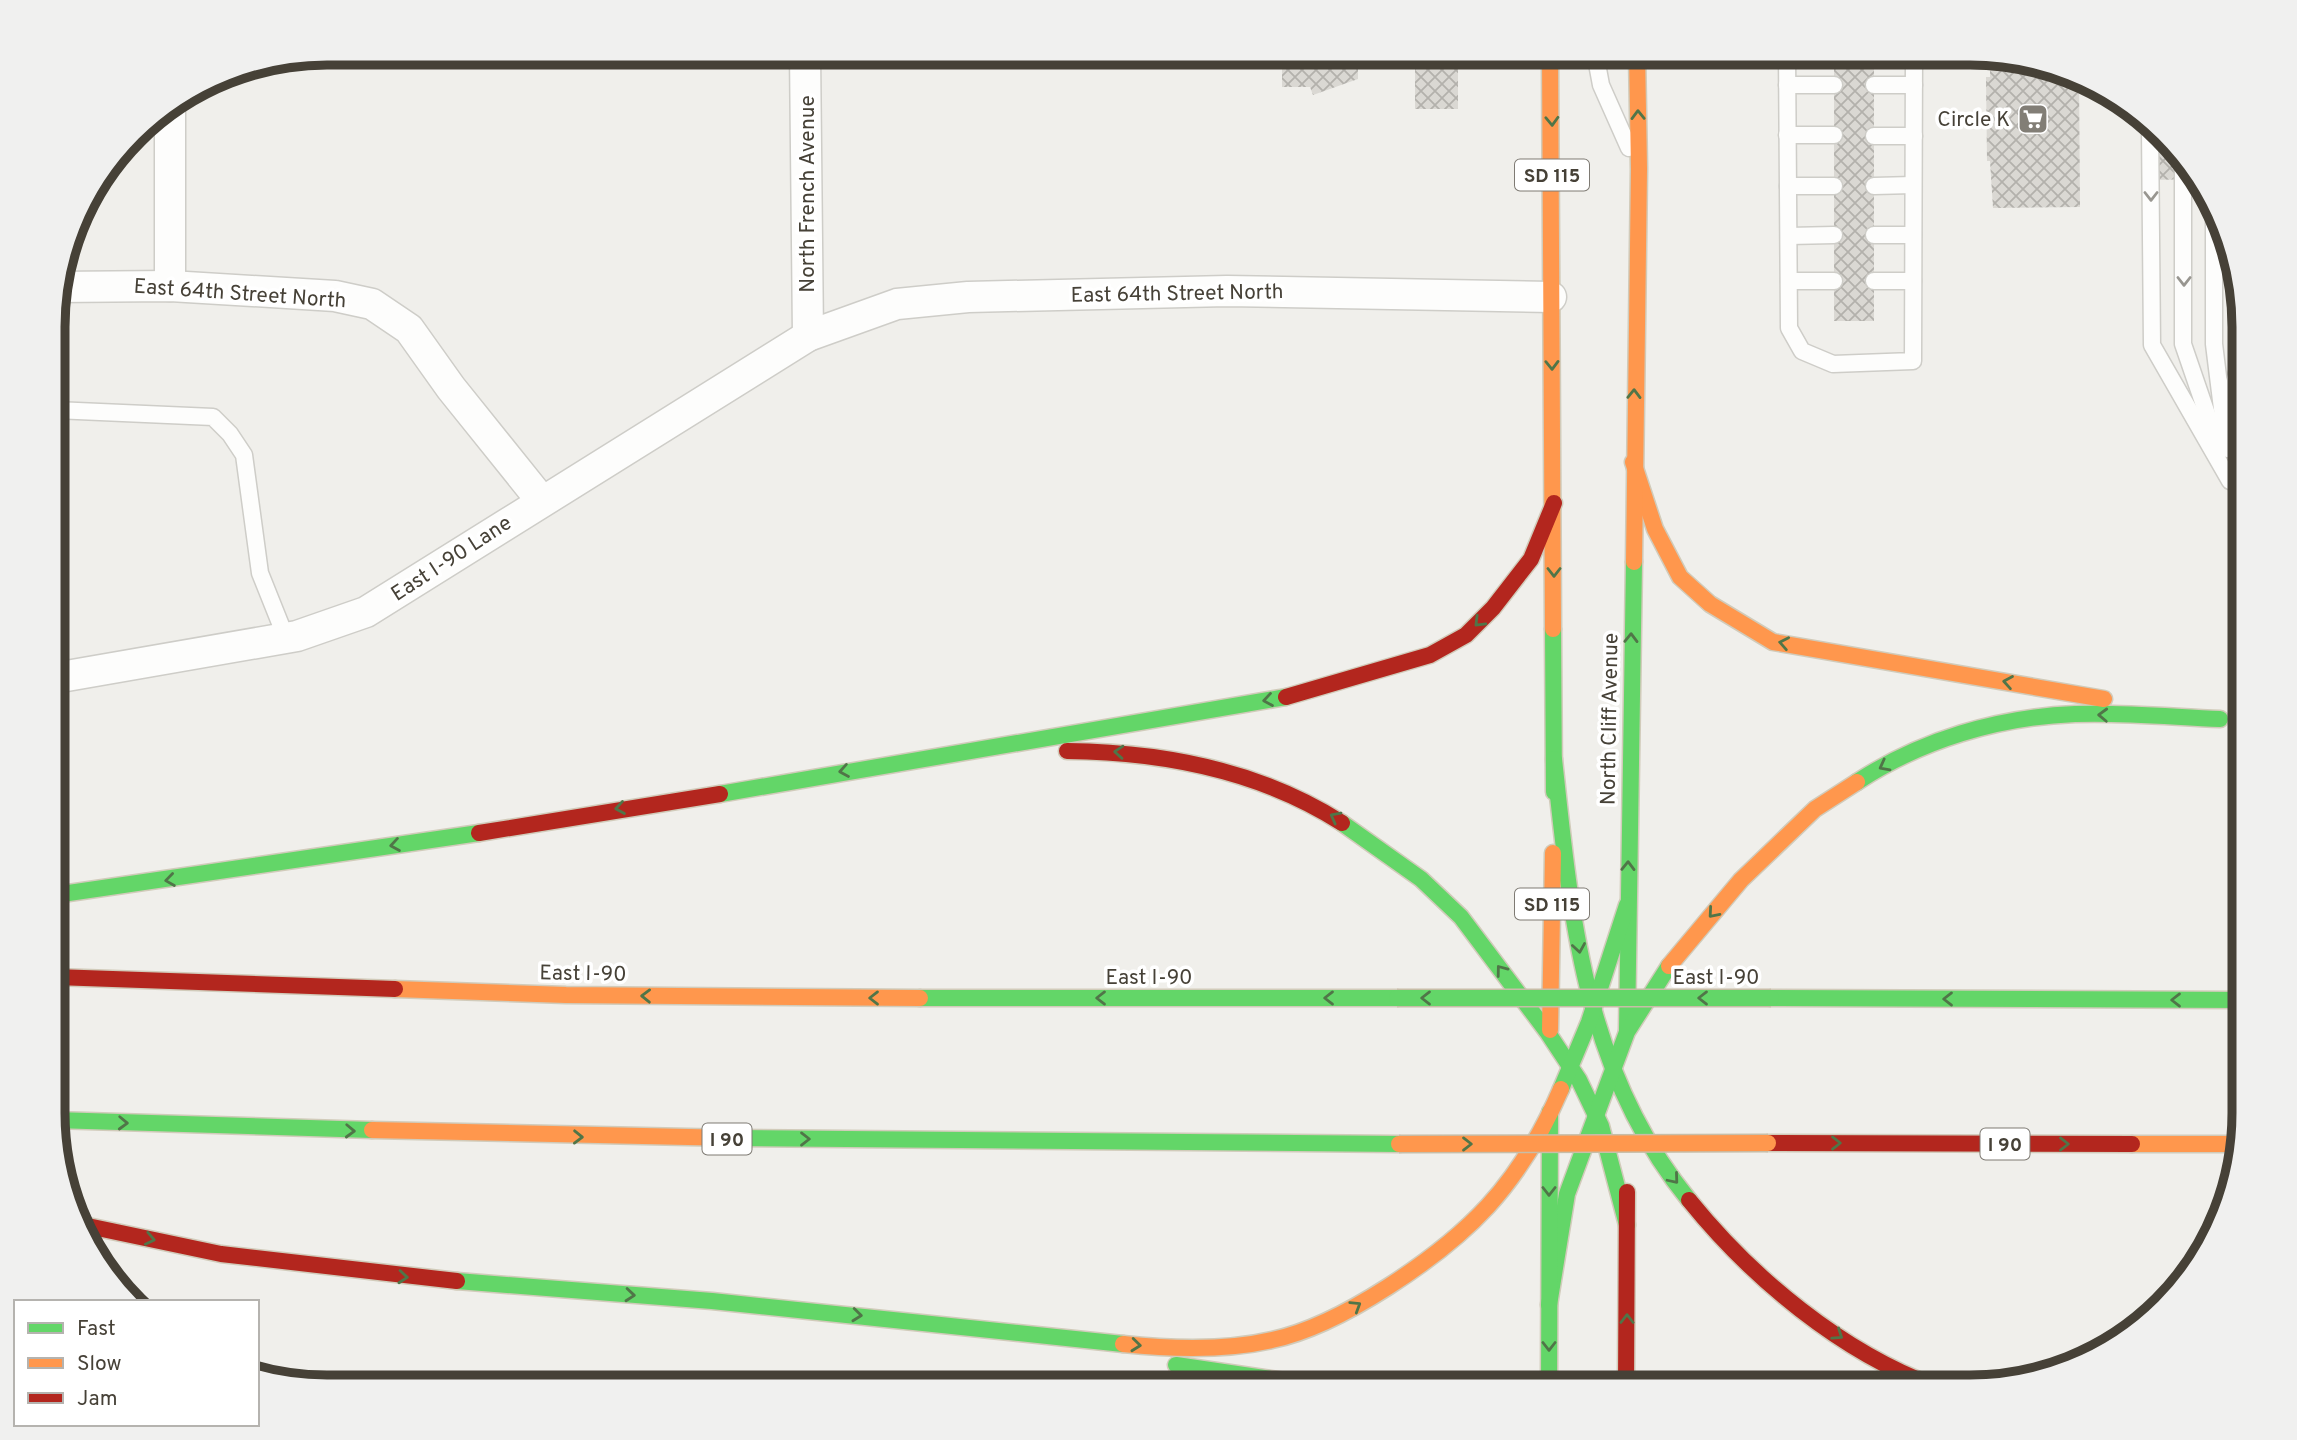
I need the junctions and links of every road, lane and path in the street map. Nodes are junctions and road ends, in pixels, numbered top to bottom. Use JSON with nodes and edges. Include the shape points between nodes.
{"nodes":[{"id":1,"x":806,"y":65,"type":"edge"},
{"id":2,"x":1550,"y":65,"type":"edge"},
{"id":3,"x":1599,"y":65,"type":"edge"},
{"id":4,"x":1637,"y":65,"type":"edge"},
{"id":5,"x":1787,"y":65,"type":"edge"},
{"id":6,"x":1914,"y":65,"type":"edge"},
{"id":7,"x":1787,"y":85,"type":"junction"},
{"id":8,"x":1834,"y":85,"type":"dead end"},
{"id":9,"x":1874,"y":85,"type":"dead end"},
{"id":10,"x":1914,"y":85,"type":"junction"},
{"id":11,"x":170,"y":117,"type":"edge"},
{"id":12,"x":1787,"y":135,"type":"junction"},
{"id":13,"x":1834,"y":135,"type":"dead end"},
{"id":14,"x":1874,"y":136,"type":"dead end"},
{"id":15,"x":1914,"y":136,"type":"junction"},
{"id":16,"x":2150,"y":137,"type":"edge"},
{"id":17,"x":1639,"y":169,"type":"junction"},
{"id":18,"x":2183,"y":174,"type":"edge"},
{"id":19,"x":1913,"y":185,"type":"junction"},
{"id":20,"x":1788,"y":186,"type":"junction"},
{"id":21,"x":1834,"y":186,"type":"dead end"},
{"id":22,"x":1874,"y":186,"type":"dead end"},
{"id":23,"x":2214,"y":232,"type":"edge"},
{"id":24,"x":1874,"y":234,"type":"dead end"},
{"id":25,"x":1913,"y":234,"type":"junction"},
{"id":26,"x":1834,"y":235,"type":"dead end"},
{"id":27,"x":1789,"y":236,"type":"junction"},
{"id":28,"x":1789,"y":281,"type":"junction"},
{"id":29,"x":1834,"y":281,"type":"dead end"},
{"id":30,"x":1874,"y":281,"type":"dead end"},
{"id":31,"x":1913,"y":281,"type":"junction"},
{"id":32,"x":170,"y":286,"type":"junction"},
{"id":33,"x":68,"y":287,"type":"edge"},
{"id":34,"x":1551,"y":297,"type":"junction"},
{"id":35,"x":808,"y":336,"type":"junction"},
{"id":36,"x":2232,"y":388,"type":"edge"},
{"id":37,"x":65,"y":410,"type":"edge"},
{"id":38,"x":2223,"y":417,"type":"junction"},
{"id":39,"x":2232,"y":459,"type":"edge"},
{"id":40,"x":1633,"y":462,"type":"junction"},
{"id":41,"x":2232,"y":470,"type":"edge"},
{"id":42,"x":2232,"y":475,"type":"edge"},
{"id":43,"x":541,"y":500,"type":"junction"},
{"id":44,"x":1553,"y":503,"type":"junction"},
{"id":45,"x":286,"y":638,"type":"junction"},
{"id":46,"x":65,"y":676,"type":"edge"},
{"id":47,"x":911,"y":759,"type":"junction"},
{"id":48,"x":1554,"y":759,"type":"junction"},
{"id":49,"x":65,"y":894,"type":"edge"},
{"id":50,"x":1628,"y":905,"type":"junction"},
{"id":51,"x":65,"y":977,"type":"edge"},
{"id":52,"x":2232,"y":1000,"type":"edge"},
{"id":53,"x":1594,"y":1012,"type":"junction"},
{"id":54,"x":1628,"y":1032,"type":"junction"},
{"id":55,"x":1550,"y":1034,"type":"junction"},
{"id":56,"x":1570,"y":1067,"type":"junction"},
{"id":57,"x":1612,"y":1069,"type":"junction"},
{"id":58,"x":1628,"y":1108,"type":"junction"},
{"id":59,"x":1550,"y":1111,"type":"junction"},
{"id":60,"x":1597,"y":1115,"type":"junction"},
{"id":61,"x":65,"y":1120,"type":"edge"},
{"id":62,"x":2230,"y":1144,"type":"edge"},
{"id":63,"x":1627,"y":1225,"type":"junction"},
{"id":64,"x":91,"y":1226,"type":"edge"},
{"id":65,"x":1549,"y":1305,"type":"junction"},
{"id":66,"x":898,"y":1320,"type":"junction"},
{"id":67,"x":1249,"y":1375,"type":"edge"},
{"id":68,"x":1549,"y":1375,"type":"edge"},
{"id":69,"x":1626,"y":1375,"type":"edge"},
{"id":70,"x":1911,"y":1375,"type":"edge"}],
"edges":[{"from":1,"to":35,"type":"street","name":"North French Avenue"},
{"from":2,"to":34,"type":"main road","number":"SD 115","one_way":true},
{"from":3,"to":17,"type":"lane","via":[[1611,111]]},
{"from":17,"to":4,"type":"main road","name":"North Cliff Avenue","one_way":true},
{"from":5,"to":7,"type":"lane"},
{"from":6,"to":10,"type":"lane"},
{"from":7,"to":8,"type":"lane"},
{"from":7,"to":12,"type":"lane"},
{"from":9,"to":10,"type":"lane"},
{"from":10,"to":15,"type":"lane"},
{"from":11,"to":32,"type":"street"},
{"from":12,"to":13,"type":"lane"},
{"from":12,"to":20,"type":"lane"},
{"from":14,"to":15,"type":"lane"},
{"from":15,"to":19,"type":"lane"},
{"from":16,"to":42,"type":"lane","one_way":true,"via":[[2152,345]]},
{"from":40,"to":17,"type":"main road","name":"North Cliff Avenue","one_way":true},
{"from":18,"to":41,"type":"lane","one_way":true,"via":[[2183,344]]},
{"from":19,"to":22,"type":"lane"},
{"from":19,"to":25,"type":"lane"},
{"from":20,"to":21,"type":"lane"},
{"from":20,"to":27,"type":"lane"},
{"from":23,"to":38,"type":"lane","via":[[2214,344]]},
{"from":24,"to":25,"type":"lane"},
{"from":25,"to":31,"type":"lane"},
{"from":26,"to":27,"type":"lane"},
{"from":27,"to":28,"type":"lane"},
{"from":28,"to":29,"type":"lane"},
{"from":28,"to":31,"type":"lane","via":[[1789,328],[1802,351],[1833,363],[1913,361]]},
{"from":30,"to":31,"type":"lane"},
{"from":32,"to":33,"type":"street","name":"East 64th Street North"},
{"from":32,"to":43,"type":"street","name":"East 64th Street North","via":[[335,296],[372,304],[409,329]]},
{"from":34,"to":35,"type":"street","name":"East 64th Street North","via":[[1227,291],[968,297],[897,304]]},
{"from":34,"to":44,"type":"main road","number":"SD 115","one_way":true},
{"from":35,"to":43,"type":"street","name":"East I-90 Lane"},
{"from":36,"to":38,"type":"lane"},
{"from":37,"to":45,"type":"lane","via":[[213,417],[230,434],[244,455],[260,573]]},
{"from":38,"to":39,"type":"lane"},
{"from":50,"to":40,"type":"main road","name":"North Cliff Avenue","one_way":true},
{"from":40,"to":54,"type":"main road","via":[[1661,544],[1689,588],[1729,618],[1773,642],[2226,720],[2074,714],[1972,728],[1884,764],[1815,809],[1741,880],[1676,955]]},
{"from":43,"to":45,"type":"street","name":"East I-90 Lane","via":[[366,612]]},
{"from":44,"to":47,"type":"main road","one_way":true,"via":[[1531,559],[1493,608],[1466,635],[1430,655],[1289,697]]},
{"from":44,"to":48,"type":"main road","number":"SD 115","one_way":true},
{"from":45,"to":46,"type":"street","name":"East I-90 Lane"},
{"from":47,"to":49,"type":"main road","one_way":true,"via":[[259,867]]},
{"from":55,"to":47,"type":"main road","one_way":true,"via":[[1462,918],[1422,879],[1380,844],[1297,798],[1200,764],[1143,754],[1085,750]]},
{"from":48,"to":53,"type":"main road","one_way":true,"via":[[1581,967]]},
{"from":48,"to":55,"type":"main road","number":"SD 115"},
{"from":50,"to":53,"type":"main road"},
{"from":50,"to":54,"type":"main road","name":"North Cliff Avenue"},
{"from":52,"to":51,"type":"main road","name":"East I-90","one_way":true,"bridge":true,"via":[[606,995]]},
{"from":53,"to":56,"type":"main road"},
{"from":53,"to":57,"type":"main road"},
{"from":54,"to":57,"type":"main road"},
{"from":54,"to":58,"type":"main road","name":"North Cliff Avenue"},
{"from":55,"to":56,"type":"main road"},
{"from":55,"to":59,"type":"main road","number":"SD 115"},
{"from":56,"to":59,"type":"main road"},
{"from":56,"to":60,"type":"main road"},
{"from":57,"to":58,"type":"main road"},
{"from":57,"to":60,"type":"main road"},
{"from":58,"to":63,"type":"main road","name":"North Cliff Avenue"},
{"from":58,"to":70,"type":"main road","one_way":true,"via":[[1665,1169],[1763,1276],[1814,1320],[1864,1353]]},
{"from":59,"to":65,"type":"main road","number":"SD 115","one_way":true},
{"from":66,"to":59,"type":"main road","one_way":true,"via":[[1154,1347],[1285,1338],[1344,1313],[1458,1233],[1490,1204]]},
{"from":60,"to":63,"type":"main road"},
{"from":60,"to":65,"type":"main road","via":[[1567,1194]]},
{"from":61,"to":62,"type":"main road","number":"I 90","one_way":true,"bridge":true,"via":[[572,1137],[1399,1144]]},
{"from":69,"to":63,"type":"main road","name":"North Cliff Avenue","one_way":true},
{"from":64,"to":66,"type":"main road","one_way":true,"via":[[221,1254],[385,1275]]},
{"from":65,"to":68,"type":"main road","number":"SD 115","one_way":true},
{"from":66,"to":67,"type":"main road"}]}
